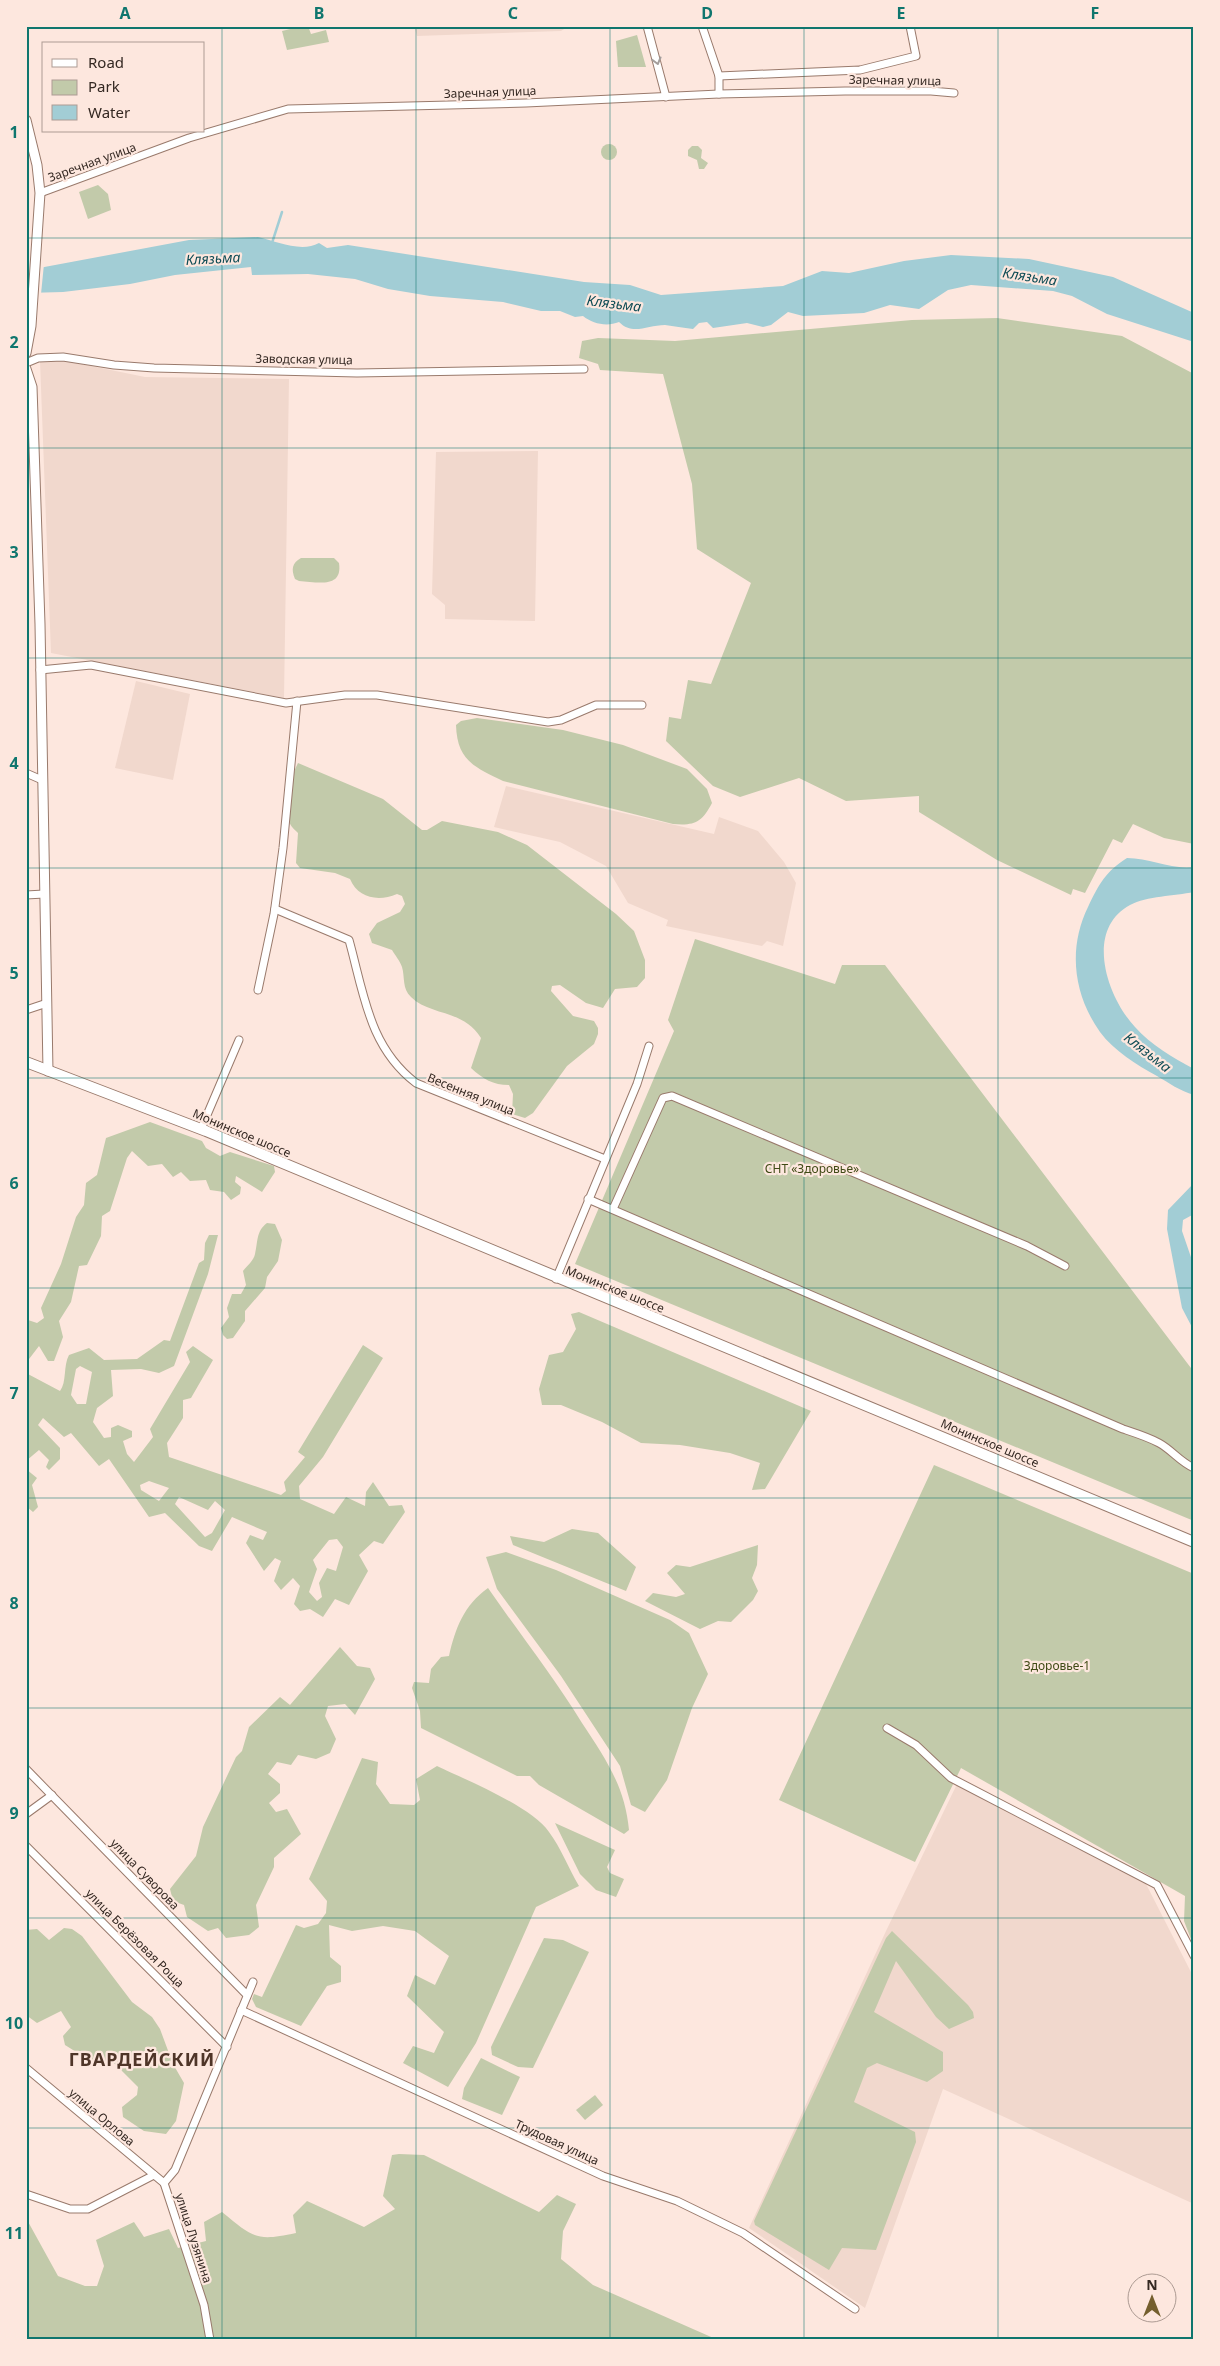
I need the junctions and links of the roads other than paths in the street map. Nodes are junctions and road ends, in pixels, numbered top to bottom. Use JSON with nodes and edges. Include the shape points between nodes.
{"nodes":[{"id":1,"x":647,"y":26,"type":"edge"},
{"id":2,"x":702,"y":26,"type":"edge"},
{"id":3,"x":910,"y":26,"type":"edge"},
{"id":4,"x":718,"y":76,"type":"junction"},
{"id":5,"x":954,"y":93,"type":"dead end"},
{"id":6,"x":719,"y":94,"type":"junction"},
{"id":7,"x":666,"y":97,"type":"junction"},
{"id":8,"x":26,"y":120,"type":"edge"},
{"id":9,"x":40,"y":193,"type":"junction"},
{"id":10,"x":26,"y":353,"type":"edge"},
{"id":11,"x":26,"y":363,"type":"edge"},
{"id":12,"x":26,"y":369,"type":"edge"},
{"id":13,"x":584,"y":369,"type":"dead end"},
{"id":14,"x":40,"y":670,"type":"junction"},
{"id":15,"x":297,"y":701,"type":"junction"},
{"id":16,"x":642,"y":705,"type":"dead end"},
{"id":17,"x":26,"y":774,"type":"edge"},
{"id":18,"x":42,"y":780,"type":"junction"},
{"id":19,"x":44,"y":894,"type":"junction"},
{"id":20,"x":26,"y":895,"type":"edge"},
{"id":21,"x":275,"y":909,"type":"junction"},
{"id":22,"x":258,"y":990,"type":"dead end"},
{"id":23,"x":47,"y":1003,"type":"junction"},
{"id":24,"x":26,"y":1010,"type":"edge"},
{"id":25,"x":238,"y":1040,"type":"dead end"},
{"id":26,"x":649,"y":1046,"type":"dead end"},
{"id":27,"x":26,"y":1062,"type":"edge"},
{"id":28,"x":48,"y":1071,"type":"junction"},
{"id":29,"x":201,"y":1130,"type":"junction"},
{"id":30,"x":605,"y":1159,"type":"junction"},
{"id":31,"x":588,"y":1199,"type":"junction"},
{"id":32,"x":614,"y":1209,"type":"junction"},
{"id":33,"x":1065,"y":1266,"type":"dead end"},
{"id":34,"x":556,"y":1278,"type":"junction"},
{"id":35,"x":1194,"y":1468,"type":"edge"},
{"id":36,"x":1194,"y":1542,"type":"edge"},
{"id":37,"x":887,"y":1728,"type":"dead end"},
{"id":38,"x":26,"y":1769,"type":"edge"},
{"id":39,"x":52,"y":1795,"type":"junction"},
{"id":40,"x":26,"y":1814,"type":"edge"},
{"id":41,"x":26,"y":1846,"type":"edge"},
{"id":42,"x":1194,"y":1956,"type":"edge"},
{"id":43,"x":252,"y":1982,"type":"dead end"},
{"id":44,"x":247,"y":1995,"type":"junction"},
{"id":45,"x":241,"y":2010,"type":"junction"},
{"id":46,"x":227,"y":2047,"type":"junction"},
{"id":47,"x":26,"y":2068,"type":"edge"},
{"id":48,"x":154,"y":2175,"type":"junction"},
{"id":49,"x":164,"y":2183,"type":"junction"},
{"id":50,"x":26,"y":2194,"type":"edge"},
{"id":51,"x":855,"y":2309,"type":"dead end"},
{"id":52,"x":210,"y":2340,"type":"edge"}],
"edges":[{"from":1,"to":7,"type":"street","one_way":true},
{"from":2,"to":4,"type":"street"},
{"from":3,"to":4,"type":"street","via":[[916,56],[860,70]]},
{"from":4,"to":6,"type":"street"},
{"from":5,"to":6,"type":"street","name":"Заречная улица"},
{"from":6,"to":7,"type":"street","name":"Заречная улица"},
{"from":7,"to":9,"type":"street","name":"Заречная улица","via":[[288,109],[190,138]]},
{"from":8,"to":9,"type":"street","via":[[35,152]]},
{"from":9,"to":10,"type":"street","via":[[31,326]]},
{"from":11,"to":13,"type":"street","name":"Заводская улица","via":[[38,358],[64,356],[154,368],[357,373]]},
{"from":12,"to":14,"type":"street","via":[[32,387]]},
{"from":14,"to":15,"type":"street","via":[[91,665],[286,703]]},
{"from":14,"to":18,"type":"street"},
{"from":15,"to":16,"type":"street","via":[[376,694],[548,722],[596,705]]},
{"from":15,"to":21,"type":"street"},
{"from":17,"to":18,"type":"street"},
{"from":18,"to":19,"type":"street"},
{"from":19,"to":20,"type":"street"},
{"from":19,"to":23,"type":"street"},
{"from":21,"to":22,"type":"street"},
{"from":21,"to":30,"type":"street","name":"Весенняя улица","via":[[349,940],[374,1032],[382,1048],[410,1079]]},
{"from":23,"to":24,"type":"street"},
{"from":23,"to":28,"type":"street"},
{"from":25,"to":29,"type":"street"},
{"from":26,"to":30,"type":"street","via":[[637,1084]]},
{"from":27,"to":28,"type":"main road","name":"Монинское шоссе"},
{"from":28,"to":29,"type":"main road","name":"Монинское шоссе"},
{"from":29,"to":34,"type":"main road","name":"Монинское шоссе"},
{"from":30,"to":31,"type":"street"},
{"from":31,"to":32,"type":"street"},
{"from":31,"to":34,"type":"street"},
{"from":32,"to":33,"type":"street","via":[[663,1098],[672,1096],[1027,1246]]},
{"from":32,"to":35,"type":"street","via":[[1151,1439],[1180,1462]]},
{"from":34,"to":36,"type":"main road","name":"Монинское шоссе"},
{"from":37,"to":42,"type":"street","via":[[916,1745],[951,1778],[1157,1885]]},
{"from":38,"to":39,"type":"street","name":"улица Суворова"},
{"from":39,"to":40,"type":"street"},
{"from":39,"to":44,"type":"street","name":"улица Суворова"},
{"from":41,"to":46,"type":"street","name":"улица Берёзовая Роща"},
{"from":43,"to":44,"type":"street","name":"улица Лузянина"},
{"from":44,"to":45,"type":"street","name":"улица Лузянина"},
{"from":45,"to":46,"type":"street","name":"улица Лузянина"},
{"from":45,"to":51,"type":"street","name":"Трудовая улица","via":[[603,2176],[676,2201],[743,2234]]},
{"from":46,"to":49,"type":"street","name":"улица Лузянина","via":[[176,2170]]},
{"from":47,"to":48,"type":"street","name":"улица Орлова"},
{"from":48,"to":49,"type":"street","name":"улица Орлова"},
{"from":48,"to":50,"type":"street","via":[[88,2209],[70,2209]]},
{"from":49,"to":52,"type":"street","name":"улица Лузянина","via":[[204,2305]]}]}
